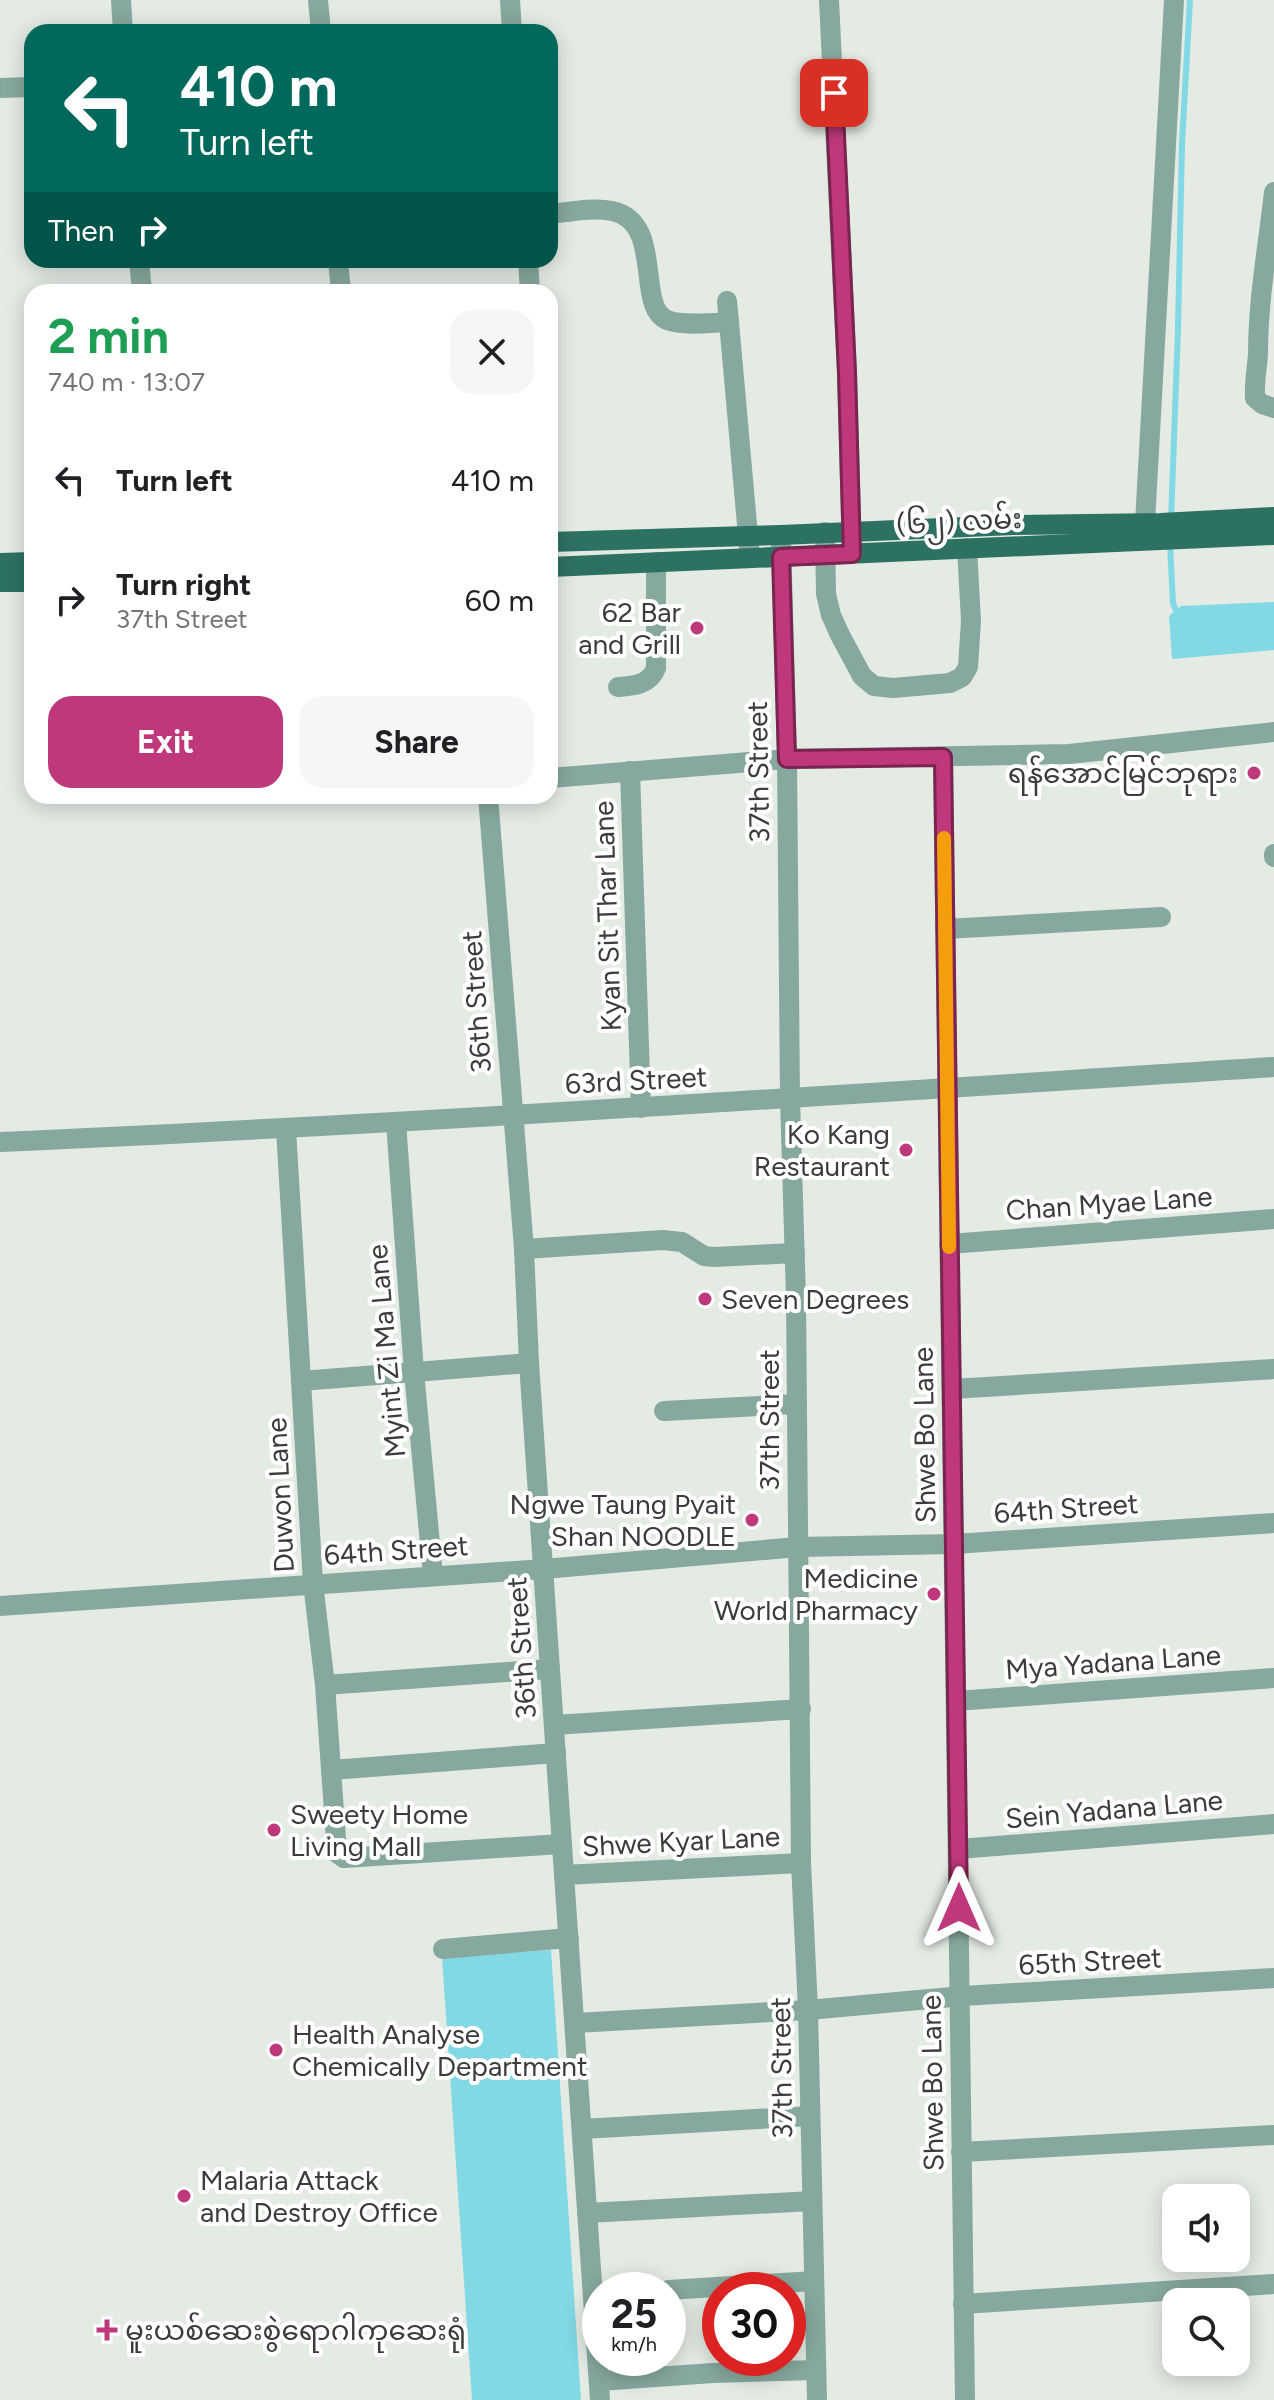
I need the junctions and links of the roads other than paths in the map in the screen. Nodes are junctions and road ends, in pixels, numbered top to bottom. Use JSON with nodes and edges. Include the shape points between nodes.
{"nodes":[{"id":1,"x":121,"y":0,"type":"edge"},
{"id":2,"x":318,"y":0,"type":"edge"},
{"id":3,"x":510,"y":0,"type":"edge"},
{"id":4,"x":829,"y":0,"type":"edge"},
{"id":5,"x":1174,"y":0,"type":"edge"},
{"id":6,"x":122,"y":24,"type":"edge"},
{"id":7,"x":320,"y":24,"type":"edge"},
{"id":8,"x":512,"y":24,"type":"edge"},
{"id":9,"x":24,"y":87,"type":"edge"},
{"id":10,"x":0,"y":88,"type":"edge"},
{"id":11,"x":1274,"y":195,"type":"edge"},
{"id":12,"x":558,"y":213,"type":"edge"},
{"id":13,"x":727,"y":301,"type":"dead end"},
{"id":14,"x":729,"y":322,"type":"junction"},
{"id":15,"x":1274,"y":408,"type":"edge"},
{"id":16,"x":1274,"y":517,"type":"edge"},
{"id":17,"x":1163,"y":529,"type":"junction"},
{"id":18,"x":851,"y":531,"type":"junction"},
{"id":19,"x":825,"y":532,"type":"junction"},
{"id":20,"x":781,"y":535,"type":"junction"},
{"id":21,"x":1274,"y":535,"type":"edge"},
{"id":22,"x":748,"y":536,"type":"junction"},
{"id":23,"x":558,"y":542,"type":"edge"},
{"id":24,"x":967,"y":548,"type":"junction"},
{"id":25,"x":825,"y":554,"type":"junction"},
{"id":26,"x":852,"y":554,"type":"junction"},
{"id":27,"x":781,"y":557,"type":"junction"},
{"id":28,"x":750,"y":558,"type":"junction"},
{"id":29,"x":24,"y":562,"type":"edge"},
{"id":30,"x":656,"y":562,"type":"junction"},
{"id":31,"x":0,"y":563,"type":"edge"},
{"id":32,"x":558,"y":567,"type":"edge"},
{"id":33,"x":0,"y":582,"type":"edge"},
{"id":34,"x":24,"y":582,"type":"edge"},
{"id":35,"x":618,"y":687,"type":"dead end"},
{"id":36,"x":1274,"y":732,"type":"edge"},
{"id":37,"x":943,"y":757,"type":"junction"},
{"id":38,"x":787,"y":759,"type":"junction"},
{"id":39,"x":630,"y":771,"type":"junction"},
{"id":40,"x":558,"y":777,"type":"edge"},
{"id":41,"x":489,"y":804,"type":"edge"},
{"id":42,"x":1161,"y":917,"type":"dead end"},
{"id":43,"x":945,"y":929,"type":"junction"},
{"id":44,"x":1274,"y":1067,"type":"edge"},
{"id":45,"x":948,"y":1088,"type":"junction"},
{"id":46,"x":790,"y":1099,"type":"junction"},
{"id":47,"x":641,"y":1108,"type":"junction"},
{"id":48,"x":513,"y":1115,"type":"junction"},
{"id":49,"x":396,"y":1122,"type":"junction"},
{"id":50,"x":286,"y":1129,"type":"junction"},
{"id":51,"x":0,"y":1142,"type":"edge"},
{"id":52,"x":1274,"y":1219,"type":"edge"},
{"id":53,"x":949,"y":1244,"type":"junction"},
{"id":54,"x":524,"y":1249,"type":"junction"},
{"id":55,"x":795,"y":1253,"type":"junction"},
{"id":56,"x":529,"y":1363,"type":"junction"},
{"id":57,"x":1274,"y":1369,"type":"edge"},
{"id":58,"x":414,"y":1372,"type":"junction"},
{"id":59,"x":301,"y":1381,"type":"junction"},
{"id":60,"x":952,"y":1389,"type":"junction"},
{"id":61,"x":797,"y":1404,"type":"junction"},
{"id":62,"x":664,"y":1411,"type":"dead end"},
{"id":63,"x":1274,"y":1523,"type":"edge"},
{"id":64,"x":954,"y":1544,"type":"junction"},
{"id":65,"x":798,"y":1547,"type":"junction"},
{"id":66,"x":544,"y":1569,"type":"junction"},
{"id":67,"x":433,"y":1576,"type":"junction"},
{"id":68,"x":313,"y":1583,"type":"junction"},
{"id":69,"x":0,"y":1606,"type":"edge"},
{"id":70,"x":550,"y":1669,"type":"junction"},
{"id":71,"x":1274,"y":1678,"type":"edge"},
{"id":72,"x":325,"y":1685,"type":"junction"},
{"id":73,"x":956,"y":1701,"type":"junction"},
{"id":74,"x":801,"y":1709,"type":"junction"},
{"id":75,"x":554,"y":1725,"type":"junction"},
{"id":76,"x":556,"y":1753,"type":"junction"},
{"id":77,"x":331,"y":1770,"type":"junction"},
{"id":78,"x":1274,"y":1824,"type":"edge"},
{"id":79,"x":561,"y":1844,"type":"junction"},
{"id":80,"x":959,"y":1849,"type":"junction"},
{"id":81,"x":801,"y":1863,"type":"junction"},
{"id":82,"x":564,"y":1875,"type":"junction"},
{"id":83,"x":569,"y":1938,"type":"junction"},
{"id":84,"x":443,"y":1949,"type":"dead end"},
{"id":85,"x":1274,"y":1978,"type":"edge"},
{"id":86,"x":958,"y":1997,"type":"junction"},
{"id":87,"x":808,"y":2010,"type":"junction"},
{"id":88,"x":575,"y":2023,"type":"junction"},
{"id":89,"x":810,"y":2116,"type":"junction"},
{"id":90,"x":582,"y":2129,"type":"junction"},
{"id":91,"x":1274,"y":2135,"type":"edge"},
{"id":92,"x":961,"y":2152,"type":"junction"},
{"id":93,"x":812,"y":2201,"type":"junction"},
{"id":94,"x":587,"y":2213,"type":"junction"},
{"id":95,"x":593,"y":2272,"type":"edge"},
{"id":96,"x":814,"y":2281,"type":"junction"},
{"id":97,"x":1274,"y":2284,"type":"edge"},
{"id":98,"x":686,"y":2289,"type":"edge"},
{"id":99,"x":963,"y":2304,"type":"junction"},
{"id":100,"x":816,"y":2370,"type":"junction"},
{"id":101,"x":599,"y":2391,"type":"edge"},
{"id":102,"x":817,"y":2400,"type":"edge"},
{"id":103,"x":965,"y":2400,"type":"edge"}],
"edges":[{"from":1,"to":6,"type":"street"},
{"from":2,"to":7,"type":"street"},
{"from":3,"to":8,"type":"street"},
{"from":4,"to":18,"type":"street"},
{"from":5,"to":17,"type":"street"},
{"from":9,"to":10,"type":"street"},
{"from":11,"to":15,"type":"street","via":[[1254,385],[1255,398]]},
{"from":12,"to":14,"type":"street","via":[[610,210],[626,215],[643,242],[654,304],[662,318]]},
{"from":13,"to":14,"type":"street"},
{"from":14,"to":22,"type":"street"},
{"from":16,"to":17,"type":"main road","name":"(၆၂) လမ်း"},
{"from":17,"to":18,"type":"main road","name":"(၆၂) လမ်း","via":[[1060,523]]},
{"from":17,"to":21,"type":"main road","name":"(၆၂) လမ်း"},
{"from":17,"to":24,"type":"main road","name":"(၆၂) လမ်း"},
{"from":18,"to":19,"type":"main road","name":"(၆၂) လမ်း"},
{"from":18,"to":26,"type":"street"},
{"from":19,"to":20,"type":"main road","name":"(၆၂) လမ်း"},
{"from":19,"to":25,"type":"street"},
{"from":20,"to":22,"type":"main road","name":"(၆၂) လမ်း"},
{"from":20,"to":27,"type":"street","name":"37th Street"},
{"from":22,"to":23,"type":"main road","name":"(၆၂) လမ်း"},
{"from":22,"to":28,"type":"street"},
{"from":24,"to":25,"type":"street","via":[[968,667],[950,683],[905,688],[874,686],[853,661],[831,615]]},
{"from":24,"to":26,"type":"main road","name":"(၆၂) လမ်း"},
{"from":25,"to":26,"type":"main road","name":"(၆၂) လမ်း"},
{"from":25,"to":27,"type":"main road","name":"(၆၂) လမ်း"},
{"from":27,"to":28,"type":"main road","name":"(၆၂) လမ်း"},
{"from":27,"to":38,"type":"street","name":"37th Street"},
{"from":28,"to":30,"type":"main road","name":"(၆၂) လမ်း"},
{"from":29,"to":31,"type":"main road"},
{"from":30,"to":32,"type":"main road","name":"(၆၂) လမ်း"},
{"from":30,"to":35,"type":"street","via":[[656,668],[649,679]]},
{"from":33,"to":34,"type":"main road"},
{"from":36,"to":37,"type":"street","via":[[1069,754]]},
{"from":37,"to":38,"type":"street"},
{"from":37,"to":43,"type":"street","name":"Shwe Bo Lane"},
{"from":38,"to":39,"type":"street"},
{"from":38,"to":46,"type":"street","name":"37th Street"},
{"from":39,"to":40,"type":"street"},
{"from":39,"to":47,"type":"street","name":"Kyan Sit Thar Lane"},
{"from":41,"to":48,"type":"street","name":"36th Street"},
{"from":42,"to":43,"type":"street"},
{"from":43,"to":45,"type":"street","name":"Shwe Bo Lane"},
{"from":44,"to":45,"type":"street","name":"63rd Street"},
{"from":45,"to":46,"type":"street","name":"63rd Street"},
{"from":45,"to":53,"type":"street","name":"Shwe Bo Lane"},
{"from":46,"to":47,"type":"street","name":"63rd Street"},
{"from":46,"to":55,"type":"street","name":"37th Street"},
{"from":47,"to":48,"type":"street","name":"63rd Street"},
{"from":48,"to":49,"type":"street","name":"63rd Street"},
{"from":48,"to":54,"type":"street","name":"36th Street"},
{"from":49,"to":50,"type":"street","name":"63rd Street"},
{"from":49,"to":58,"type":"street","name":"Myint Zi Ma Lane"},
{"from":50,"to":51,"type":"street","name":"63rd Street"},
{"from":50,"to":59,"type":"street","name":"Duwon Lane"},
{"from":52,"to":53,"type":"street","name":"Chan Myae Lane"},
{"from":53,"to":60,"type":"street","name":"Shwe Bo Lane"},
{"from":54,"to":55,"type":"street","via":[[663,1240],[682,1242],[714,1257]]},
{"from":54,"to":56,"type":"street","name":"36th Street"},
{"from":55,"to":61,"type":"street","name":"37th Street"},
{"from":56,"to":58,"type":"street"},
{"from":56,"to":66,"type":"street","name":"36th Street"},
{"from":57,"to":60,"type":"street"},
{"from":58,"to":59,"type":"street"},
{"from":58,"to":67,"type":"street","name":"Myint Zi Ma Lane"},
{"from":59,"to":68,"type":"street","name":"Duwon Lane"},
{"from":60,"to":64,"type":"street","name":"Shwe Bo Lane"},
{"from":61,"to":62,"type":"street"},
{"from":61,"to":65,"type":"street","name":"37th Street"},
{"from":63,"to":64,"type":"street","name":"64th Street"},
{"from":64,"to":65,"type":"street","name":"64th Street"},
{"from":64,"to":73,"type":"street","name":"Shwe Bo Lane"},
{"from":65,"to":66,"type":"street","name":"64th Street"},
{"from":65,"to":74,"type":"street","name":"37th Street"},
{"from":66,"to":67,"type":"street","name":"64th Street"},
{"from":66,"to":70,"type":"street","name":"36th Street"},
{"from":67,"to":68,"type":"street","name":"64th Street"},
{"from":68,"to":69,"type":"street","name":"64th Street"},
{"from":68,"to":72,"type":"street","name":"Duwon Lane"},
{"from":70,"to":72,"type":"street"},
{"from":70,"to":75,"type":"street","name":"36th Street"},
{"from":71,"to":73,"type":"street","name":"Mya Yadana Lane"},
{"from":72,"to":77,"type":"street","name":"Duwon Lane"},
{"from":73,"to":80,"type":"street","name":"Shwe Bo Lane"},
{"from":74,"to":75,"type":"street"},
{"from":74,"to":81,"type":"street","name":"37th Street"},
{"from":75,"to":76,"type":"street","name":"36th Street"},
{"from":76,"to":77,"type":"street"},
{"from":76,"to":79,"type":"street","name":"36th Street"},
{"from":77,"to":79,"type":"street","name":"Duwon Lane","via":[[340,1857]]},
{"from":78,"to":80,"type":"street","name":"Sein Yadana Lane"},
{"from":79,"to":82,"type":"street","name":"36th Street"},
{"from":80,"to":86,"type":"street","name":"Shwe Bo Lane"},
{"from":81,"to":82,"type":"street","name":"Shwe Kyar Lane"},
{"from":81,"to":87,"type":"street","name":"37th Street"},
{"from":82,"to":83,"type":"street","name":"36th Street"},
{"from":83,"to":84,"type":"street"},
{"from":83,"to":88,"type":"street","name":"36th Street"},
{"from":85,"to":86,"type":"street","name":"65th Street"},
{"from":86,"to":87,"type":"street","name":"65th Street"},
{"from":86,"to":92,"type":"street","name":"Shwe Bo Lane"},
{"from":87,"to":88,"type":"street","name":"65th Street"},
{"from":87,"to":89,"type":"street","name":"37th Street"},
{"from":88,"to":90,"type":"street","name":"36th Street"},
{"from":89,"to":90,"type":"street"},
{"from":89,"to":93,"type":"street","name":"37th Street"},
{"from":90,"to":94,"type":"street","name":"36th Street"},
{"from":91,"to":92,"type":"street"},
{"from":92,"to":99,"type":"street","name":"Shwe Bo Lane"},
{"from":93,"to":94,"type":"street"},
{"from":93,"to":96,"type":"street","name":"37th Street"},
{"from":94,"to":95,"type":"street","name":"36th Street"},
{"from":96,"to":98,"type":"street"},
{"from":96,"to":100,"type":"street","name":"37th Street"},
{"from":97,"to":99,"type":"street"},
{"from":99,"to":103,"type":"street","name":"Shwe Bo Lane"},
{"from":100,"to":101,"type":"street","via":[[713,2373]]},
{"from":100,"to":102,"type":"street","name":"37th Street"}]}
